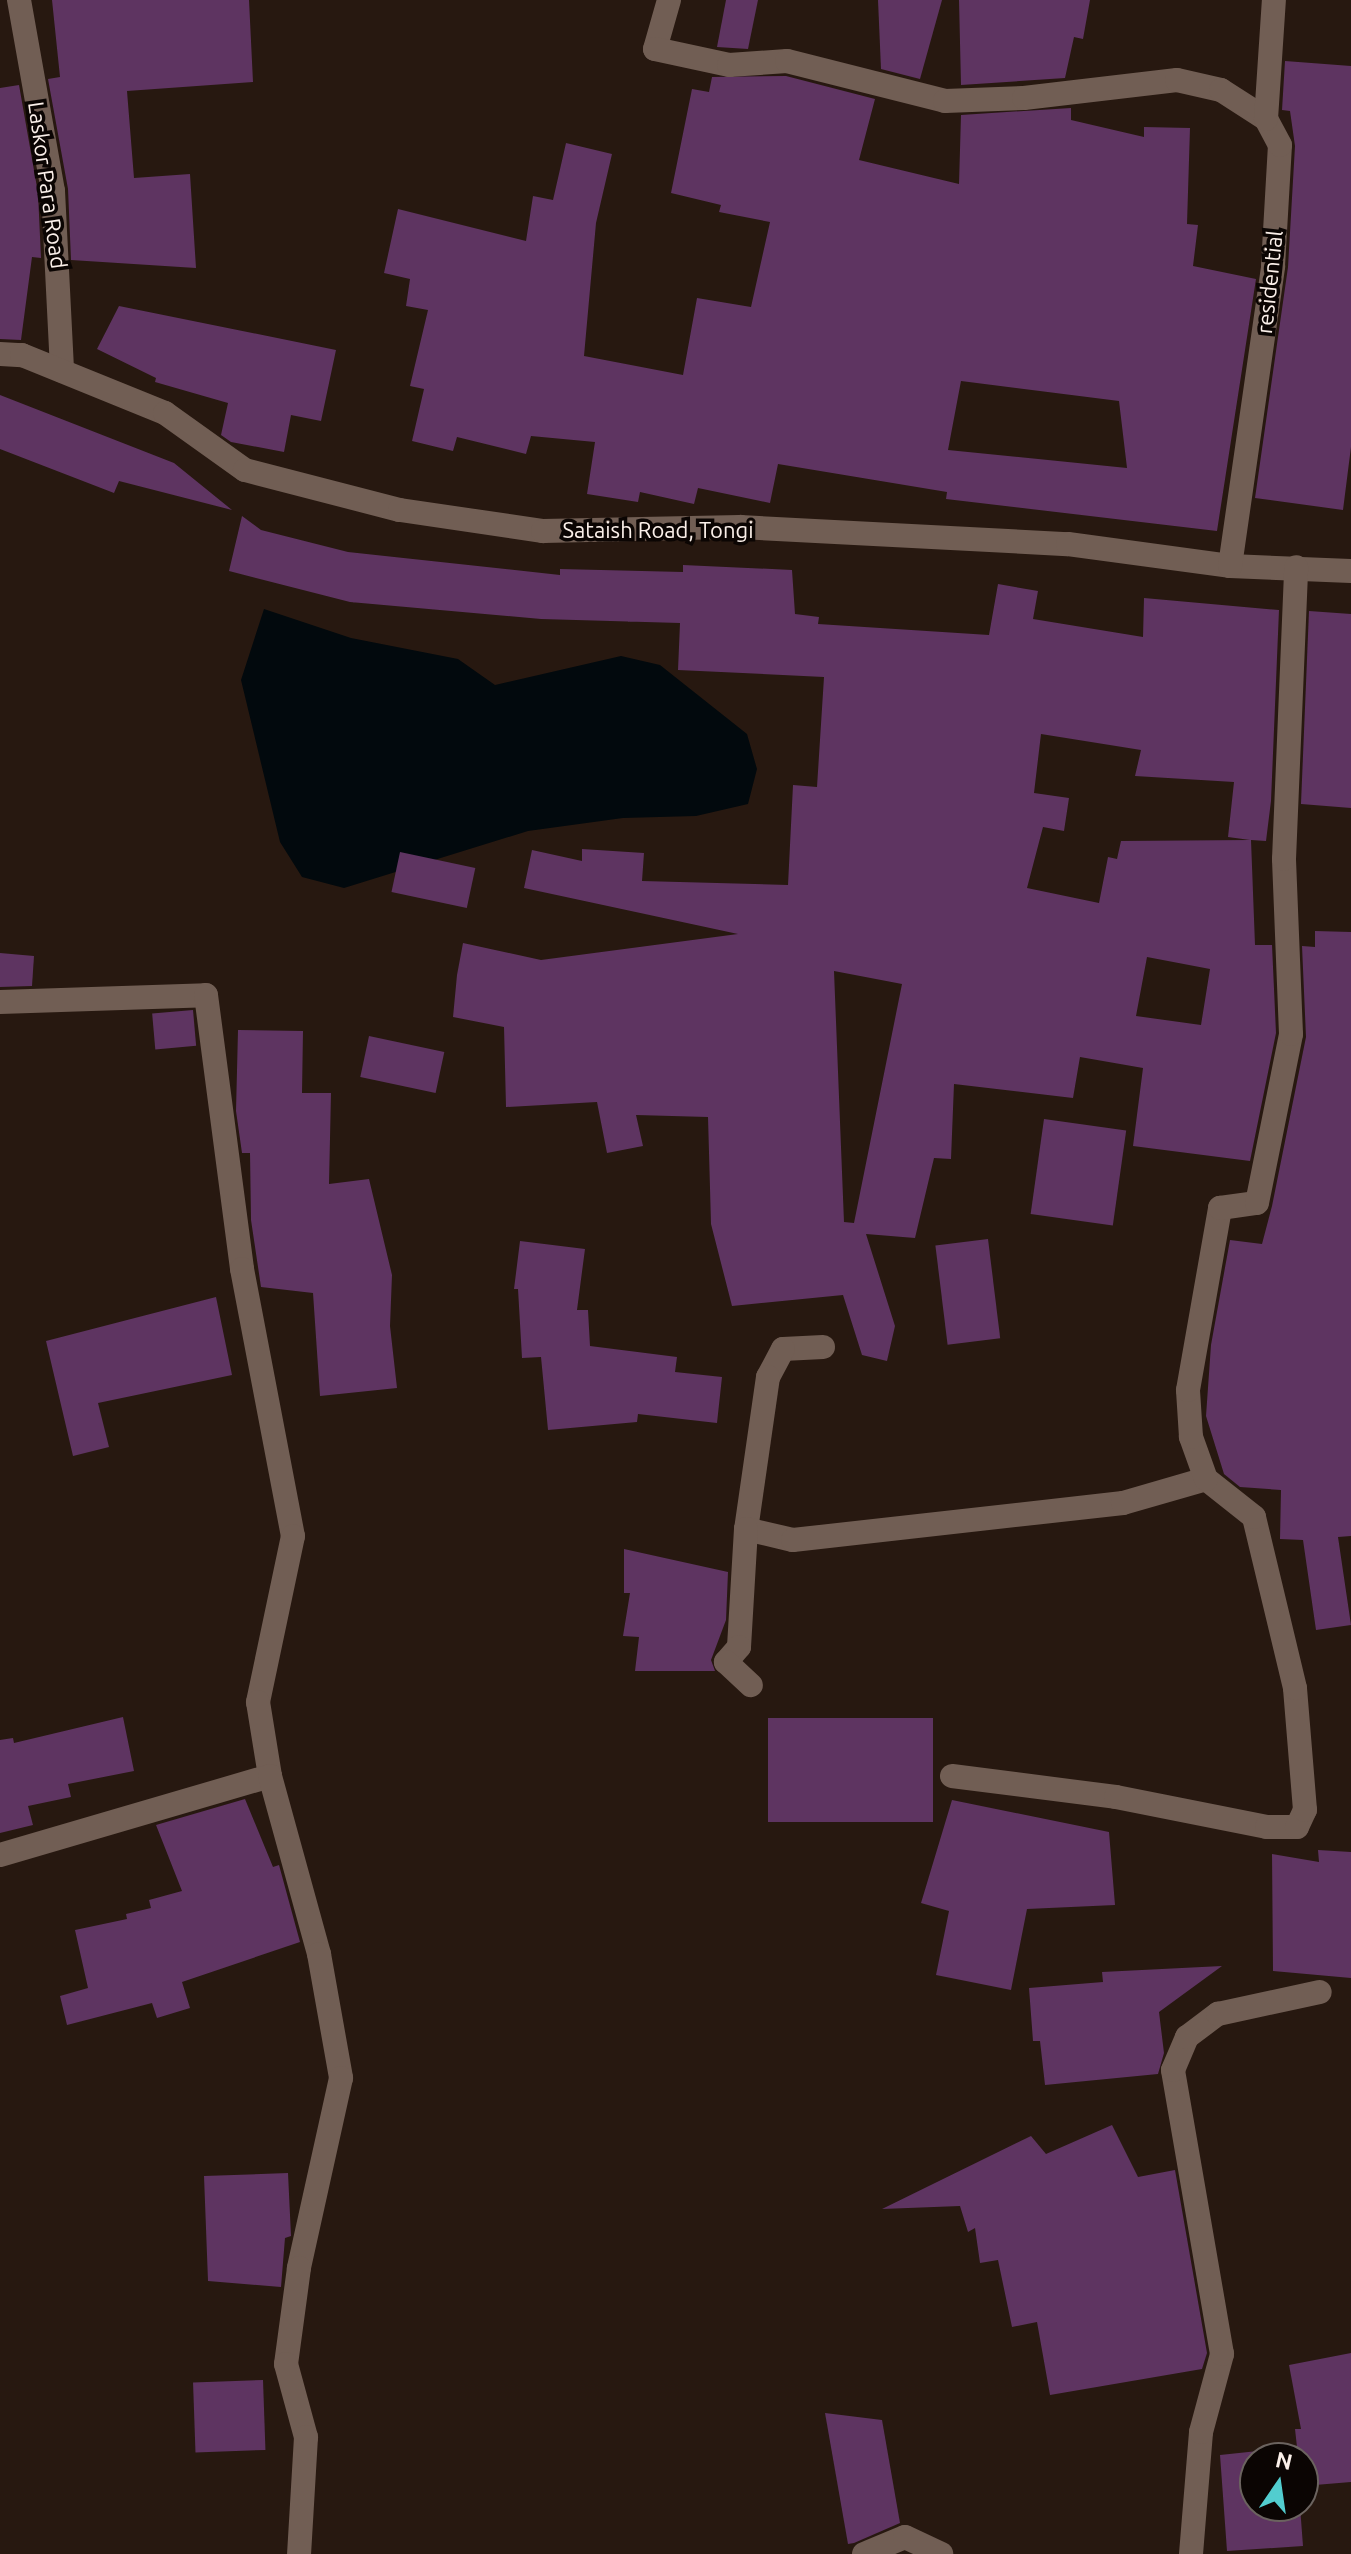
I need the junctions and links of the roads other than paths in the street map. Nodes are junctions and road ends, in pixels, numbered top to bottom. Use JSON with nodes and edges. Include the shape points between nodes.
{"nodes":[{"id":1,"x":19,"y":0,"type":"edge"},
{"id":2,"x":669,"y":0,"type":"edge"},
{"id":3,"x":1274,"y":0,"type":"edge"},
{"id":4,"x":1266,"y":119,"type":"junction"},
{"id":5,"x":0,"y":354,"type":"edge"},
{"id":6,"x":62,"y":371,"type":"junction"},
{"id":7,"x":1230,"y":566,"type":"junction"},
{"id":8,"x":1296,"y":567,"type":"junction"},
{"id":9,"x":1351,"y":571,"type":"edge"},
{"id":10,"x":0,"y":1002,"type":"edge"},
{"id":11,"x":823,"y":1347,"type":"dead end"},
{"id":12,"x":1206,"y":1479,"type":"junction"},
{"id":13,"x":746,"y":1529,"type":"junction"},
{"id":14,"x":751,"y":1685,"type":"dead end"},
{"id":15,"x":270,"y":1776,"type":"junction"},
{"id":16,"x":952,"y":1776,"type":"dead end"},
{"id":17,"x":0,"y":1855,"type":"edge"},
{"id":18,"x":1320,"y":1992,"type":"dead end"},
{"id":19,"x":299,"y":2554,"type":"edge"},
{"id":20,"x":864,"y":2554,"type":"edge"},
{"id":21,"x":941,"y":2554,"type":"edge"},
{"id":22,"x":1191,"y":2554,"type":"edge"}],
"edges":[{"from":1,"to":6,"type":"street","name":"Laskor Para Road","via":[[53,191]]},
{"from":2,"to":4,"type":"street","via":[[655,49],[729,65],[787,61],[945,101],[1024,98],[1177,80],[1221,90]]},
{"from":3,"to":4,"type":"street","name":"residential"},
{"from":4,"to":7,"type":"street","name":"residential","via":[[1280,145],[1273,266]]},
{"from":5,"to":6,"type":"street","name":"Sataish Road, Tongi","via":[[22,355]]},
{"from":6,"to":7,"type":"street","name":"Sataish Road, Tongi","via":[[165,413],[245,470],[400,510],[543,531],[740,527],[1068,544]]},
{"from":7,"to":8,"type":"street","name":"Sataish Road, Tongi"},
{"from":8,"to":9,"type":"street","name":"Sataish Road, Tongi"},
{"from":8,"to":12,"type":"street","via":[[1284,859],[1291,1034],[1257,1203],[1220,1208],[1188,1390],[1191,1437]]},
{"from":10,"to":15,"type":"street","via":[[206,995],[242,1269],[293,1536],[258,1702]]},
{"from":11,"to":13,"type":"street","via":[[783,1349],[768,1377]]},
{"from":12,"to":13,"type":"street","via":[[1123,1503],[793,1540]]},
{"from":12,"to":16,"type":"street","via":[[1254,1517],[1295,1688],[1305,1777],[1305,1810],[1297,1827]]},
{"from":13,"to":14,"type":"street","via":[[739,1647],[726,1662]]},
{"from":15,"to":17,"type":"street"},
{"from":15,"to":19,"type":"street","via":[[319,1954],[341,2078],[307,2227],[286,2364],[306,2437]]},
{"from":18,"to":22,"type":"street","via":[[1218,2014],[1187,2037],[1173,2070],[1222,2354],[1201,2432]]},
{"from":20,"to":21,"type":"street","via":[[905,2537]]}]}
